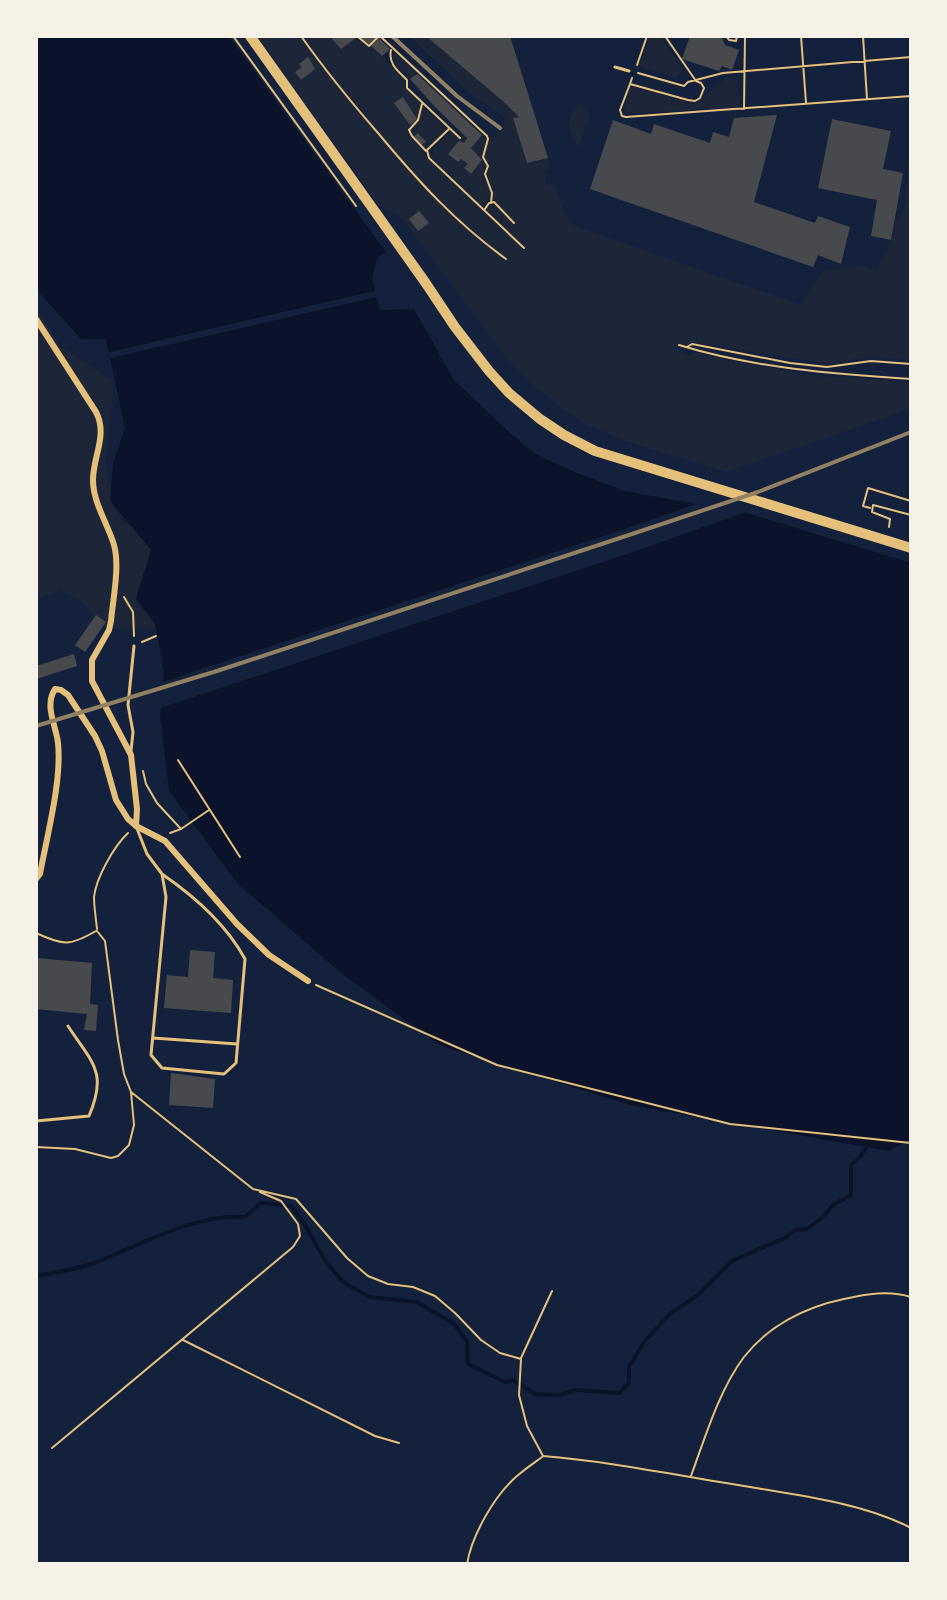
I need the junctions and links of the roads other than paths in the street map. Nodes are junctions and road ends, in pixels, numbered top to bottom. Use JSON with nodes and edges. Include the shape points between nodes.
{"nodes":[{"id":1,"x":250,"y":36,"type":"edge"},
{"id":2,"x":615,"y":67,"type":"dead end"},
{"id":3,"x":632,"y":71,"type":"road end"},
{"id":4,"x":36,"y":319,"type":"edge"},
{"id":5,"x":911,"y":548,"type":"edge"},
{"id":6,"x":134,"y":646,"type":"road end"},
{"id":7,"x":131,"y":758,"type":"junction"},
{"id":8,"x":136,"y":826,"type":"junction"},
{"id":9,"x":162,"y":874,"type":"junction"},
{"id":10,"x":36,"y":879,"type":"edge"},
{"id":11,"x":308,"y":981,"type":"road end"},
{"id":12,"x":68,"y":1026,"type":"dead end"},
{"id":13,"x":153,"y":1038,"type":"junction"},
{"id":14,"x":237,"y":1044,"type":"junction"},
{"id":15,"x":36,"y":1121,"type":"edge"}],
"edges":[{"from":1,"to":5,"type":"main road","via":[[455,327],[509,393],[540,419],[595,451]]},
{"from":2,"to":3,"type":"lane"},
{"from":4,"to":7,"type":"street","via":[[101,424],[93,483],[116,555],[111,621],[92,660],[92,681]]},
{"from":6,"to":7,"type":"lane","via":[[128,705]]},
{"from":7,"to":8,"type":"street"},
{"from":8,"to":9,"type":"lane"},
{"from":8,"to":10,"type":"street","via":[[116,800],[95,736],[68,695],[55,689],[50,710],[58,744],[57,775]]},
{"from":8,"to":11,"type":"street","via":[[165,841],[237,924],[269,955]]},
{"from":9,"to":13,"type":"lane","via":[[166,897]]},
{"from":9,"to":14,"type":"lane","via":[[213,917],[245,959]]},
{"from":12,"to":15,"type":"lane","via":[[97,1070],[98,1094],[89,1116]]},
{"from":13,"to":14,"type":"lane"},
{"from":13,"to":14,"type":"lane","via":[[151,1055],[162,1068],[224,1074],[236,1063]]}]}
